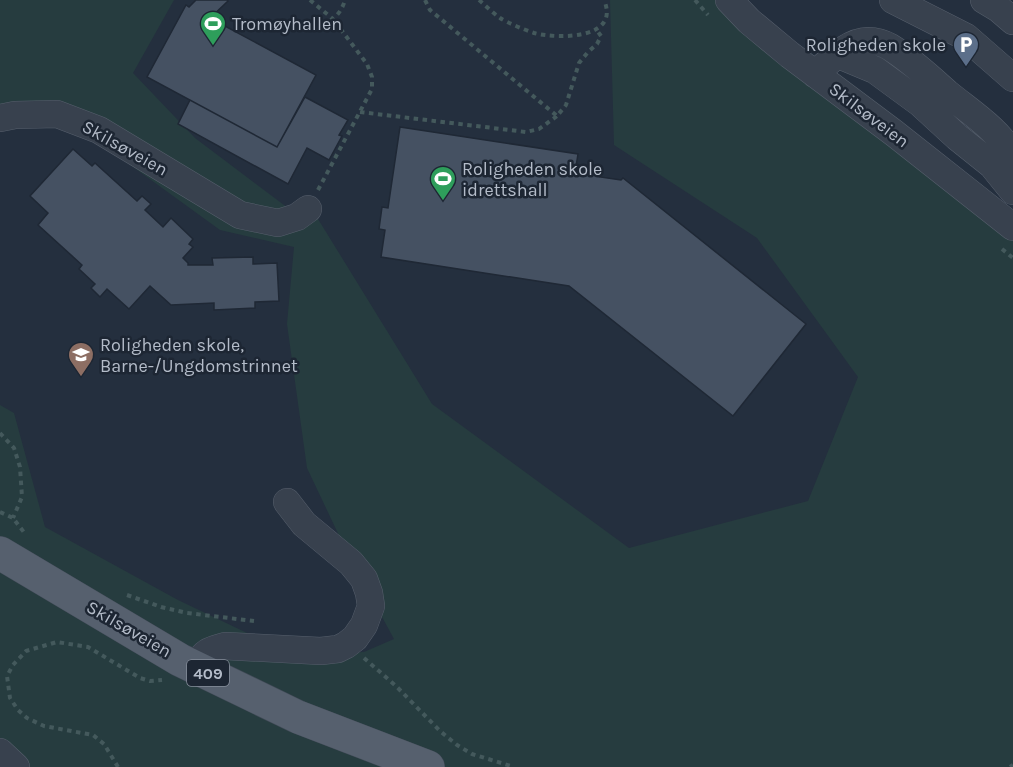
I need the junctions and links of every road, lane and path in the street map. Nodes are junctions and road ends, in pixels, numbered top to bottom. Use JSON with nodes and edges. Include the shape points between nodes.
{"nodes":[{"id":1,"x":310,"y":0,"type":"edge"},
{"id":2,"x":345,"y":0,"type":"edge"},
{"id":3,"x":425,"y":0,"type":"edge"},
{"id":4,"x":479,"y":0,"type":"edge"},
{"id":5,"x":604,"y":0,"type":"edge"},
{"id":6,"x":729,"y":0,"type":"edge"},
{"id":7,"x":893,"y":0,"type":"edge"},
{"id":8,"x":984,"y":0,"type":"edge"},
{"id":9,"x":333,"y":19,"type":"junction"},
{"id":10,"x":1013,"y":21,"type":"edge"},
{"id":11,"x":596,"y":29,"type":"junction"},
{"id":12,"x":839,"y":55,"type":"junction"},
{"id":13,"x":815,"y":74,"type":"junction"},
{"id":14,"x":1013,"y":78,"type":"edge"},
{"id":15,"x":360,"y":112,"type":"junction"},
{"id":16,"x":557,"y":116,"type":"junction"},
{"id":17,"x":0,"y":118,"type":"edge"},
{"id":18,"x":1013,"y":156,"type":"edge"},
{"id":19,"x":1011,"y":208,"type":"edge"},
{"id":20,"x":308,"y":209,"type":"joint"},
{"id":21,"x":0,"y":433,"type":"edge"},
{"id":22,"x":288,"y":502,"type":"dead end"},
{"id":23,"x":13,"y":518,"type":"dead end"},
{"id":24,"x":0,"y":553,"type":"edge"},
{"id":25,"x":188,"y":663,"type":"junction"},
{"id":26,"x":0,"y":752,"type":"edge"},
{"id":27,"x":16,"y":767,"type":"edge"},
{"id":28,"x":118,"y":767,"type":"edge"},
{"id":29,"x":428,"y":767,"type":"edge"}],
"edges":[{"from":1,"to":9,"type":"path"},
{"from":2,"to":9,"type":"path"},
{"from":3,"to":16,"type":"path","via":[[430,10]]},
{"from":4,"to":11,"type":"path","via":[[501,18],[535,33],[568,37]]},
{"from":5,"to":11,"type":"path","via":[[604,22]]},
{"from":6,"to":13,"type":"street","name":"Skilsøveien"},
{"from":7,"to":14,"type":"street","via":[[966,37]]},
{"from":8,"to":10,"type":"street"},
{"from":9,"to":15,"type":"path","via":[[367,64],[372,77],[372,89]]},
{"from":11,"to":16,"type":"path","via":[[601,36],[579,63],[566,105]]},
{"from":12,"to":13,"type":"street"},
{"from":12,"to":18,"type":"street","via":[[847,46],[867,41],[888,46],[994,133]]},
{"from":12,"to":19,"type":"street","via":[[875,70],[992,165]]},
{"from":13,"to":19,"type":"street","name":"Skilsøveien","via":[[894,133]]},
{"from":15,"to":16,"type":"path","via":[[526,132],[539,129]]},
{"from":15,"to":20,"type":"path"},
{"from":17,"to":20,"type":"street","name":"Skilsøveien","via":[[57,114],[99,130],[240,215],[278,223]]},
{"from":21,"to":23,"type":"path","via":[[14,448],[20,467],[22,497]]},
{"from":22,"to":25,"type":"street","via":[[304,524],[351,562],[364,579],[371,606],[364,626],[355,638],[338,649],[225,646]]},
{"from":24,"to":25,"type":"main road","name":"Skilsøveien","number":"409"},
{"from":25,"to":28,"type":"path","via":[[162,680],[150,681],[87,647],[57,642],[26,651],[13,665],[8,676],[10,698],[18,710],[44,726],[93,735],[104,744]]},
{"from":25,"to":29,"type":"main road","name":"Skilsøveien","number":"409","via":[[298,717]]},
{"from":26,"to":27,"type":"street"}]}
